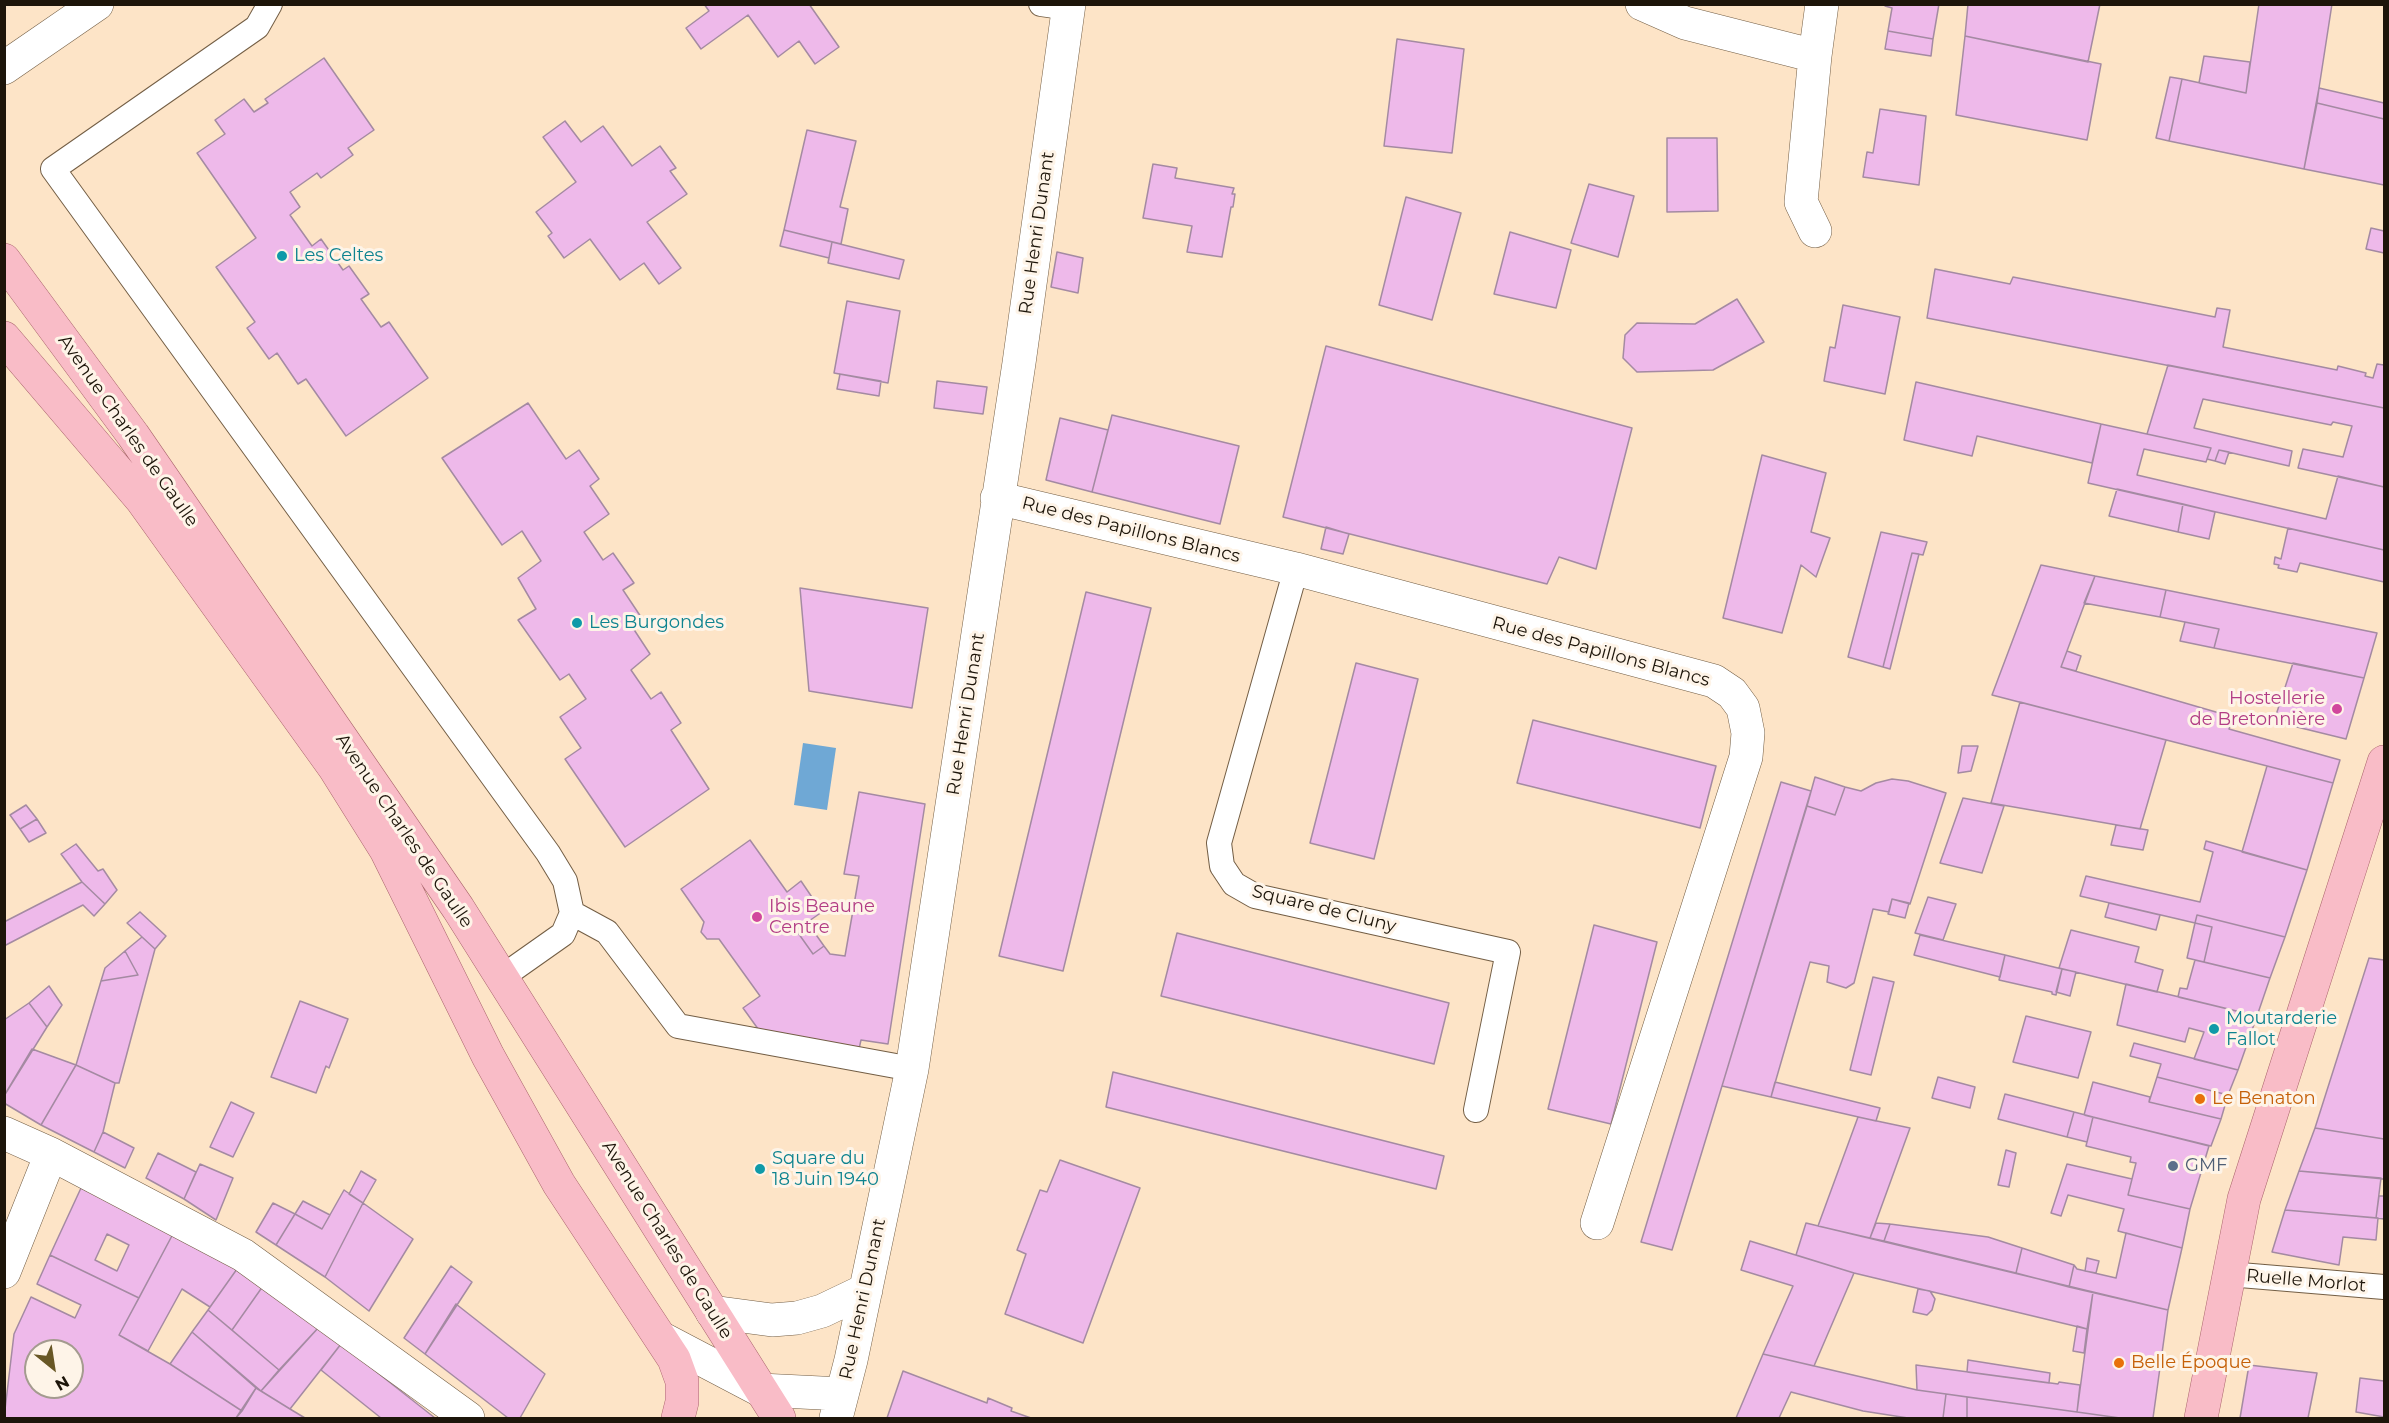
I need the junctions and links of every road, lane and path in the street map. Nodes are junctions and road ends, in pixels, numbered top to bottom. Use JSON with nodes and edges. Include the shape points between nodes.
{"nodes":[{"id":1,"x":97,"y":4,"type":"edge"},
{"id":2,"x":270,"y":4,"type":"edge"},
{"id":3,"x":1642,"y":4,"type":"edge"},
{"id":4,"x":1822,"y":4,"type":"edge"},
{"id":5,"x":1060,"y":6,"type":"edge"},
{"id":6,"x":1815,"y":56,"type":"junction"},
{"id":7,"x":4,"y":69,"type":"edge"},
{"id":8,"x":1815,"y":231,"type":"dead end"},
{"id":9,"x":4,"y":260,"type":"edge"},
{"id":10,"x":4,"y":338,"type":"edge"},
{"id":11,"x":997,"y":498,"type":"junction"},
{"id":12,"x":1296,"y":569,"type":"junction"},
{"id":13,"x":2385,"y":762,"type":"edge"},
{"id":14,"x":572,"y":913,"type":"junction"},
{"id":15,"x":502,"y":977,"type":"junction"},
{"id":16,"x":912,"y":1069,"type":"junction"},
{"id":17,"x":1476,"y":1110,"type":"dead end"},
{"id":18,"x":4,"y":1133,"type":"edge"},
{"id":19,"x":51,"y":1155,"type":"junction"},
{"id":20,"x":1598,"y":1223,"type":"dead end"},
{"id":21,"x":4,"y":1272,"type":"edge"},
{"id":22,"x":2228,"y":1274,"type":"junction"},
{"id":23,"x":2385,"y":1287,"type":"edge"},
{"id":24,"x":866,"y":1290,"type":"junction"},
{"id":25,"x":712,"y":1312,"type":"junction"},
{"id":26,"x":663,"y":1340,"type":"junction"},
{"id":27,"x":760,"y":1390,"type":"junction"},
{"id":28,"x":839,"y":1406,"type":"edge"},
{"id":29,"x":468,"y":1419,"type":"edge"},
{"id":30,"x":678,"y":1419,"type":"edge"},
{"id":31,"x":779,"y":1419,"type":"edge"},
{"id":32,"x":2201,"y":1419,"type":"edge"}],
"edges":[{"from":1,"to":7,"type":"street"},
{"from":2,"to":14,"type":"lane","via":[[258,27],[53,170],[548,853],[565,881]]},
{"from":3,"to":6,"type":"street","via":[[1685,23]]},
{"from":4,"to":6,"type":"street"},
{"from":5,"to":11,"type":"street","name":"Rue Henri Dunant","via":[[1019,363]]},
{"from":6,"to":8,"type":"street","via":[[1801,202]]},
{"from":9,"to":15,"type":"main road","name":"Avenue Charles de Gaulle","via":[[133,435]]},
{"from":10,"to":26,"type":"main road","name":"Avenue Charles de Gaulle","via":[[142,500],[334,767],[386,850],[488,1056],[559,1184]]},
{"from":11,"to":12,"type":"street","name":"Rue des Papillons Blancs"},
{"from":11,"to":16,"type":"street","name":"Rue Henri Dunant"},
{"from":12,"to":17,"type":"lane","name":"Square de Cluny","via":[[1219,843],[1222,866],[1234,884],[1254,896],[1508,952]]},
{"from":12,"to":20,"type":"street","name":"Rue des Papillons Blancs","via":[[1714,681],[1732,693],[1743,708],[1748,733],[1746,757]]},
{"from":13,"to":22,"type":"main road","via":[[2244,1199]]},
{"from":14,"to":15,"type":"lane","via":[[563,934]]},
{"from":14,"to":16,"type":"lane","via":[[607,932],[678,1026]]},
{"from":15,"to":25,"type":"main road","name":"Avenue Charles de Gaulle"},
{"from":16,"to":24,"type":"street","name":"Rue Henri Dunant"},
{"from":18,"to":19,"type":"street"},
{"from":19,"to":21,"type":"street"},
{"from":19,"to":29,"type":"street","via":[[243,1255]]},
{"from":22,"to":23,"type":"lane","name":"Ruelle Morlot"},
{"from":22,"to":32,"type":"main road"},
{"from":24,"to":25,"type":"street","via":[[797,1318],[772,1320]]},
{"from":24,"to":28,"type":"street","name":"Rue Henri Dunant"},
{"from":25,"to":27,"type":"main road","name":"Avenue Charles de Gaulle"},
{"from":26,"to":27,"type":"street"},
{"from":26,"to":30,"type":"main road","name":"Avenue Charles de Gaulle","via":[[682,1380]]},
{"from":27,"to":28,"type":"street"},
{"from":27,"to":31,"type":"main road","name":"Avenue Charles de Gaulle"}]}
